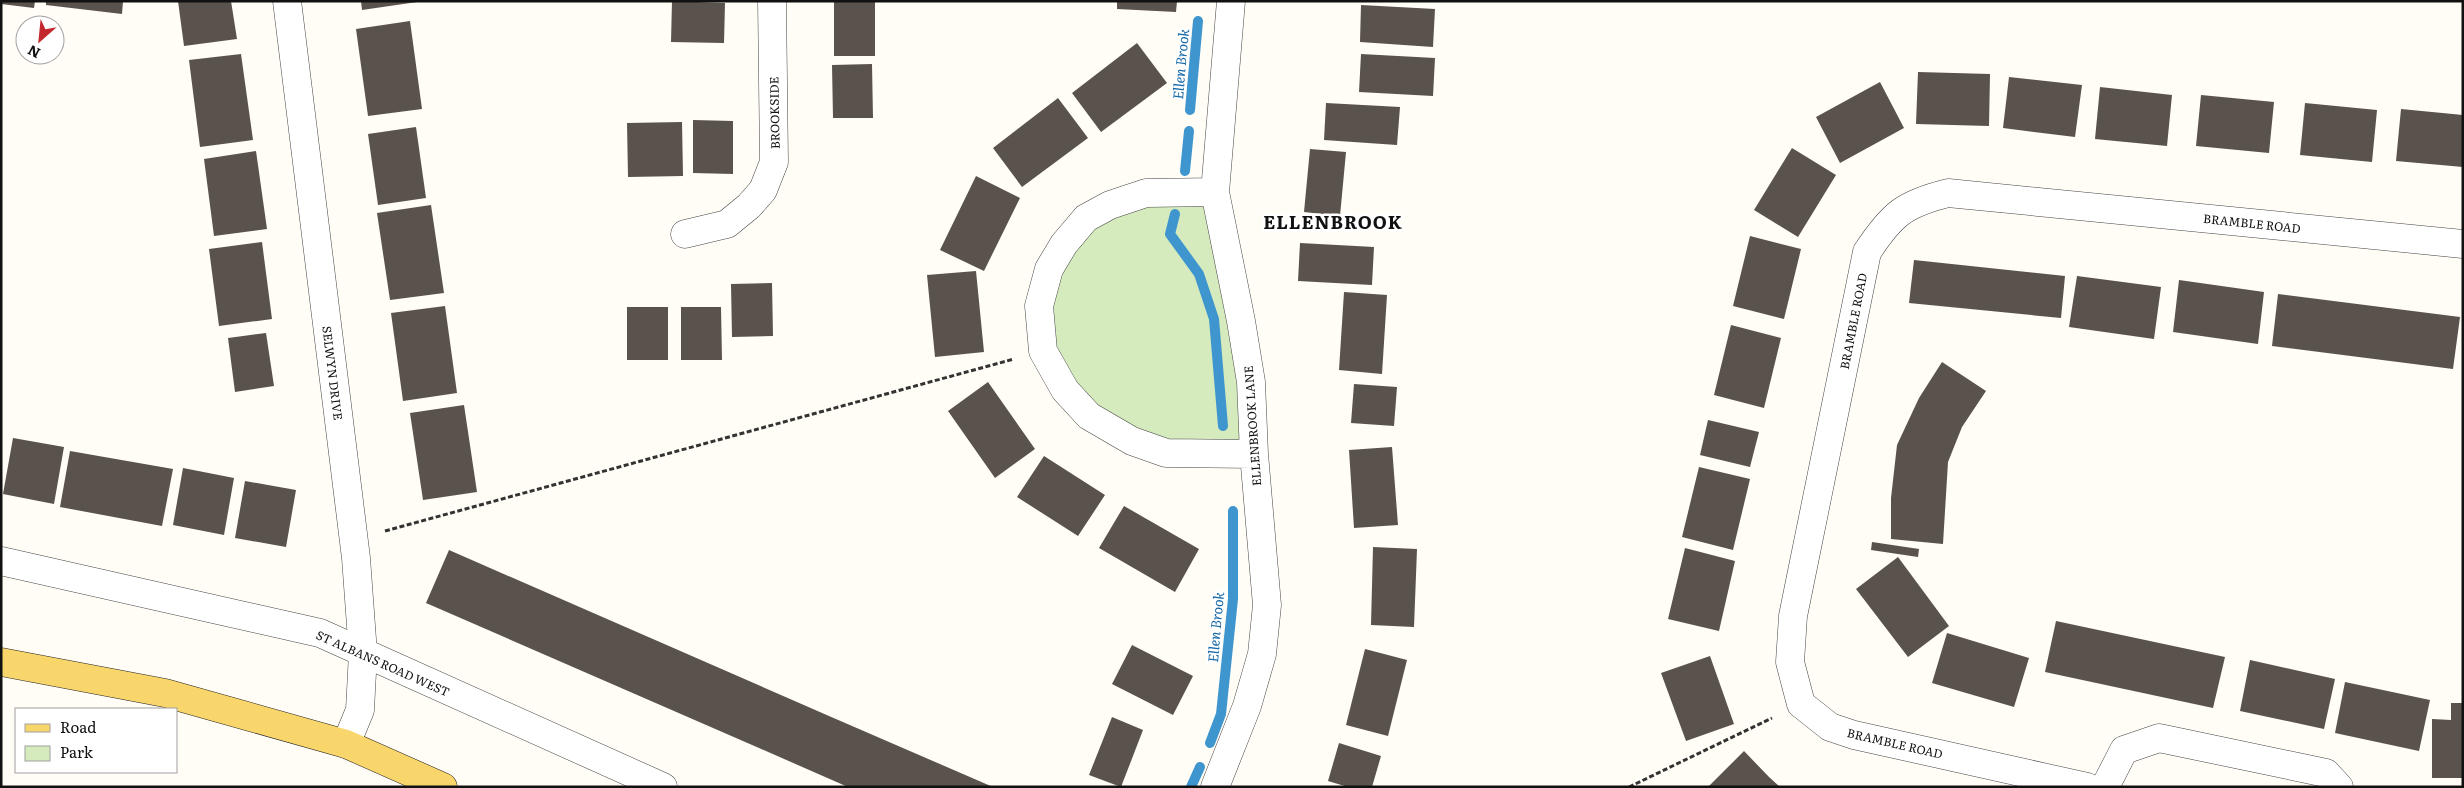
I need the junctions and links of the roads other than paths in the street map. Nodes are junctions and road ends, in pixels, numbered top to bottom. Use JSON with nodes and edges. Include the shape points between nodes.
{"nodes":[{"id":1,"x":287,"y":1,"type":"edge"},
{"id":2,"x":772,"y":1,"type":"edge"},
{"id":3,"x":1231,"y":1,"type":"edge"},
{"id":4,"x":1215,"y":192,"type":"junction"},
{"id":5,"x":685,"y":234,"type":"dead end"},
{"id":6,"x":2463,"y":244,"type":"edge"},
{"id":7,"x":1254,"y":454,"type":"junction"},
{"id":8,"x":1,"y":561,"type":"edge"},
{"id":9,"x":363,"y":654,"type":"junction"},
{"id":10,"x":1,"y":662,"type":"edge"},
{"id":11,"x":346,"y":744,"type":"junction"},
{"id":12,"x":442,"y":787,"type":"edge"},
{"id":13,"x":663,"y":787,"type":"edge"},
{"id":14,"x":1215,"y":787,"type":"edge"},
{"id":15,"x":2087,"y":787,"type":"edge"},
{"id":16,"x":2105,"y":787,"type":"edge"},
{"id":17,"x":2339,"y":787,"type":"edge"}],
"edges":[{"from":1,"to":9,"type":"street","name":"SELWYN DRIVE","via":[[354,540]]},
{"from":2,"to":5,"type":"street","name":"BROOKSIDE","via":[[774,162],[763,190],[727,224]]},
{"from":3,"to":4,"type":"street","name":"ELLENBROOK LANE"},
{"from":4,"to":7,"type":"street","name":"ELLENBROOK LANE","via":[[1251,382]]},
{"from":4,"to":7,"type":"street","via":[[1146,192],[1086,218],[1064,244],[1049,269],[1039,306],[1043,351],[1065,390],[1089,416],[1132,441],[1166,453]]},
{"from":6,"to":15,"type":"street","name":"BRAMBLE ROAD","via":[[1948,193],[1918,200],[1884,226],[1867,252],[1793,616],[1790,662],[1801,704],[1830,727],[1854,735]]},
{"from":7,"to":14,"type":"street","name":"ELLENBROOK LANE","via":[[1267,605],[1262,654],[1247,706]]},
{"from":8,"to":9,"type":"street","name":"ST ALBANS ROAD WEST","via":[[320,634]]},
{"from":9,"to":11,"type":"street","name":"SELWYN DRIVE","via":[[360,710]]},
{"from":9,"to":13,"type":"street","name":"ST ALBANS ROAD WEST"},
{"from":10,"to":11,"type":"main road","via":[[165,693]]},
{"from":11,"to":12,"type":"main road"},
{"from":16,"to":17,"type":"street","via":[[2124,750],[2159,738],[2326,773]]}]}
